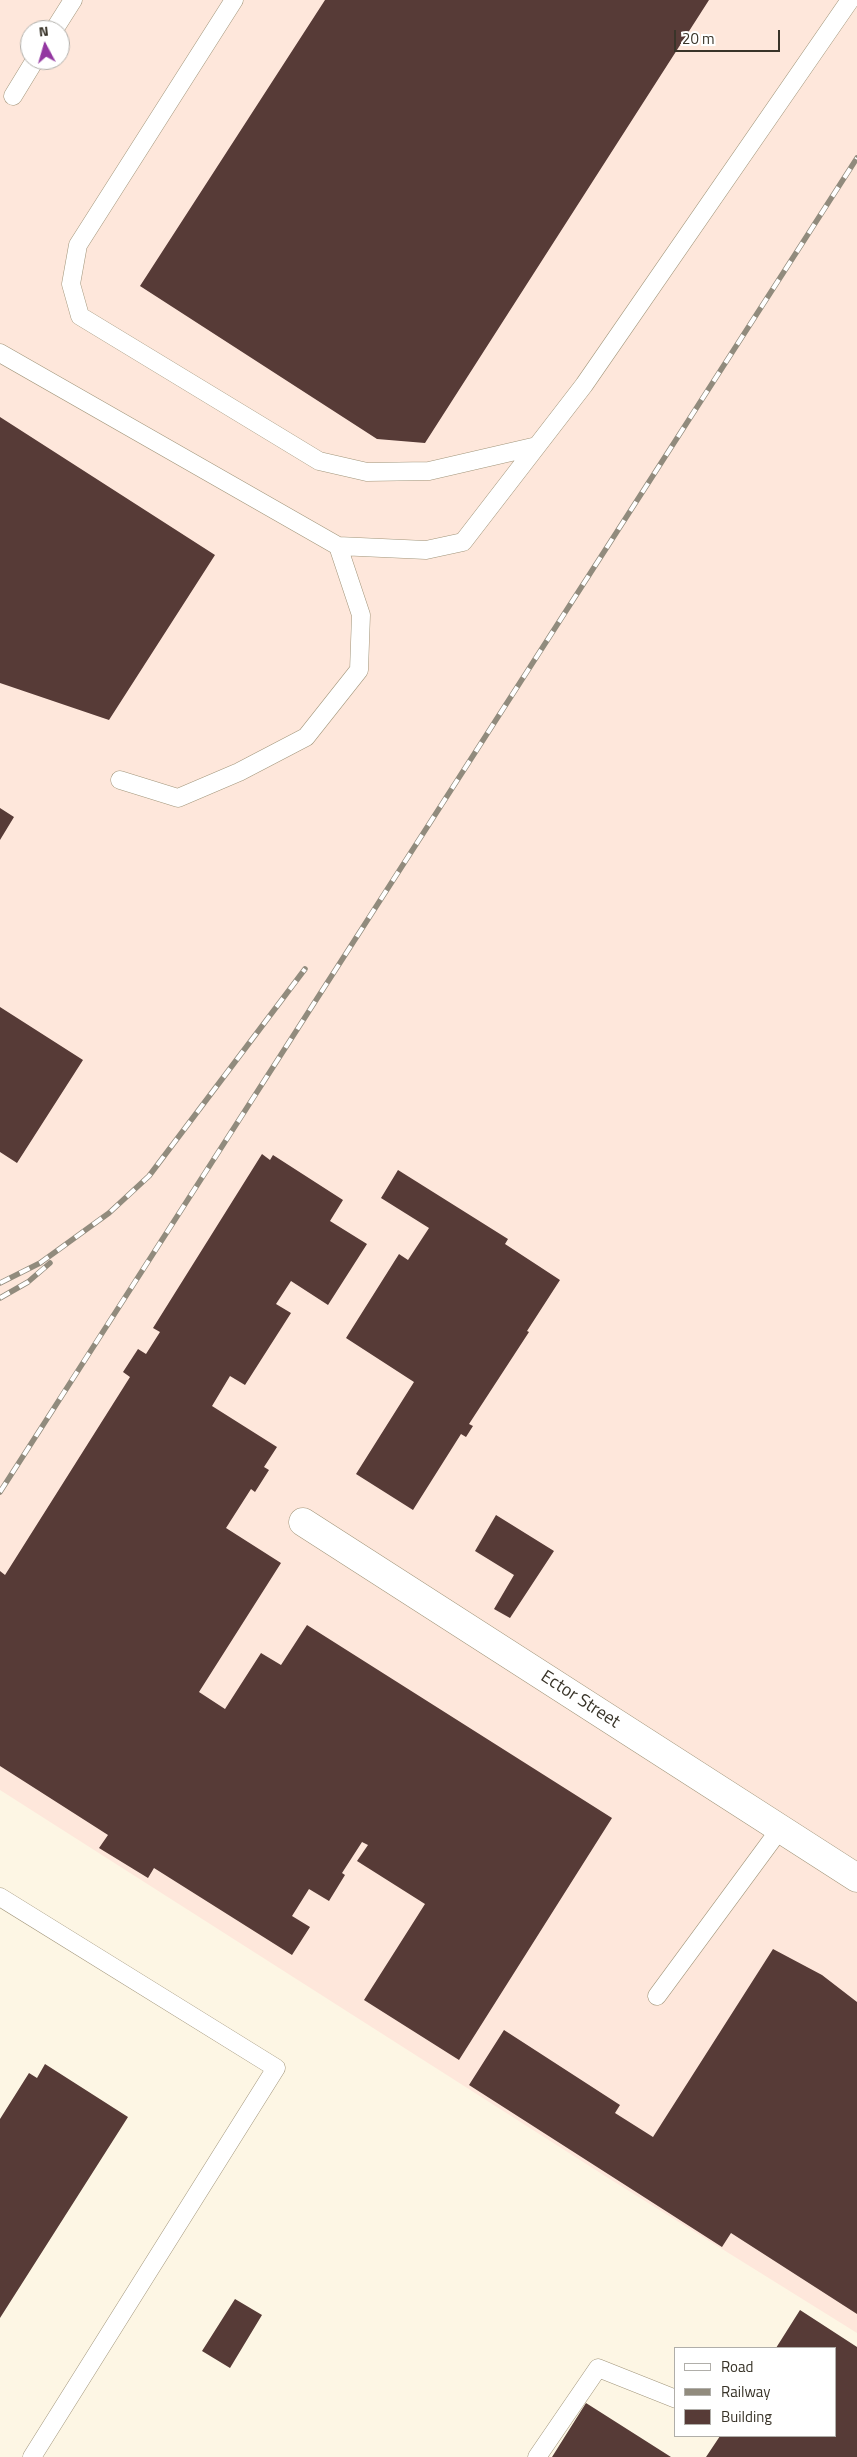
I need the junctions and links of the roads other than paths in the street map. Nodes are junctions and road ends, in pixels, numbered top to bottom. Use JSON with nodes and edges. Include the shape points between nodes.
{"nodes":[{"id":1,"x":73,"y":0,"type":"edge"},
{"id":2,"x":234,"y":0,"type":"edge"},
{"id":3,"x":850,"y":0,"type":"edge"},
{"id":4,"x":60,"y":20,"type":"edge"},
{"id":5,"x":29,"y":70,"type":"edge"},
{"id":6,"x":12,"y":96,"type":"dead end"},
{"id":7,"x":0,"y":353,"type":"edge"},
{"id":8,"x":537,"y":446,"type":"junction"},
{"id":9,"x":338,"y":546,"type":"junction"},
{"id":10,"x":120,"y":780,"type":"dead end"},
{"id":11,"x":303,"y":1522,"type":"dead end"},
{"id":12,"x":780,"y":1828,"type":"junction"},
{"id":13,"x":857,"y":1878,"type":"edge"},
{"id":14,"x":0,"y":1896,"type":"edge"},
{"id":15,"x":657,"y":1996,"type":"dead end"},
{"id":16,"x":674,"y":2398,"type":"edge"},
{"id":17,"x":32,"y":2457,"type":"edge"},
{"id":18,"x":537,"y":2457,"type":"edge"}],
"edges":[{"from":1,"to":4,"type":"lane"},
{"from":2,"to":8,"type":"lane","via":[[78,245],[71,284],[80,316],[319,461],[367,472],[429,470]]},
{"from":3,"to":8,"type":"lane","via":[[590,377]]},
{"from":5,"to":6,"type":"lane"},
{"from":7,"to":9,"type":"lane"},
{"from":8,"to":9,"type":"lane","via":[[463,542],[426,550]]},
{"from":9,"to":10,"type":"lane","via":[[361,615],[359,670],[306,737],[239,772],[178,798]]},
{"from":11,"to":12,"type":"street","name":"Ector Street"},
{"from":12,"to":13,"type":"street","name":"Ector Street"},
{"from":12,"to":15,"type":"lane"},
{"from":14,"to":17,"type":"lane","via":[[276,2068]]},
{"from":16,"to":18,"type":"lane","via":[[598,2368]]}]}
